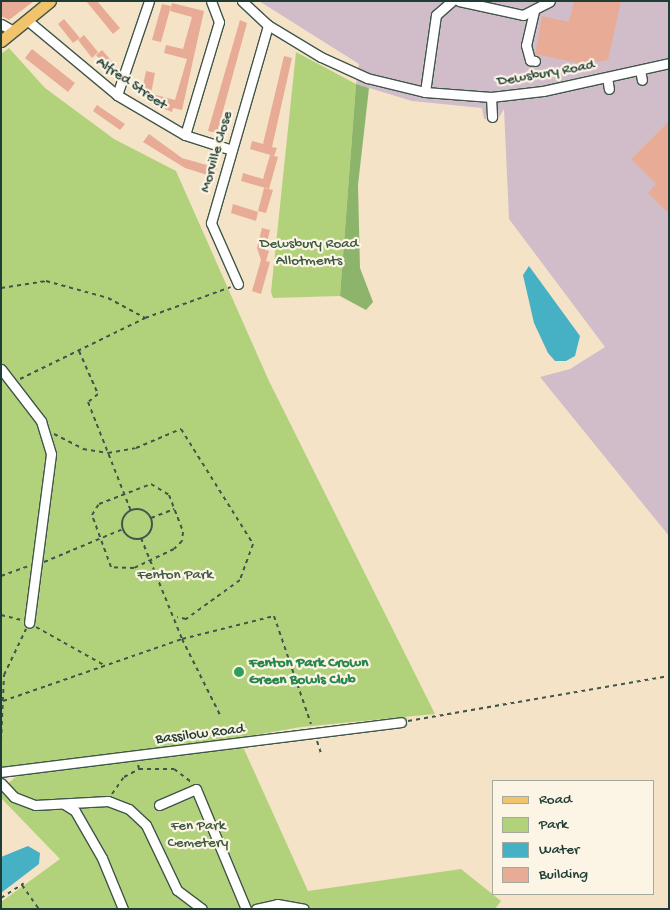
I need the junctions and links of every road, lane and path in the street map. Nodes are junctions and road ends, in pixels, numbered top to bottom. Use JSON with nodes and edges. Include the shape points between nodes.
{"nodes":[{"id":1,"x":50,"y":1,"type":"edge"},
{"id":2,"x":149,"y":1,"type":"edge"},
{"id":3,"x":211,"y":1,"type":"edge"},
{"id":4,"x":242,"y":1,"type":"edge"},
{"id":5,"x":452,"y":1,"type":"edge"},
{"id":6,"x":459,"y":1,"type":"edge"},
{"id":7,"x":550,"y":1,"type":"edge"},
{"id":8,"x":534,"y":11,"type":"junction"},
{"id":9,"x":27,"y":20,"type":"junction"},
{"id":10,"x":1,"y":24,"type":"edge"},
{"id":11,"x":267,"y":30,"type":"junction"},
{"id":12,"x":13,"y":31,"type":"junction"},
{"id":13,"x":1,"y":41,"type":"edge"},
{"id":14,"x":535,"y":61,"type":"dead end"},
{"id":15,"x":669,"y":63,"type":"edge"},
{"id":16,"x":640,"y":70,"type":"junction"},
{"id":17,"x":607,"y":77,"type":"junction"},
{"id":18,"x":642,"y":80,"type":"dead end"},
{"id":19,"x":609,"y":89,"type":"dead end"},
{"id":20,"x":425,"y":92,"type":"junction"},
{"id":21,"x":117,"y":95,"type":"junction"},
{"id":22,"x":491,"y":97,"type":"junction"},
{"id":23,"x":492,"y":117,"type":"dead end"},
{"id":24,"x":185,"y":135,"type":"junction"},
{"id":25,"x":232,"y":150,"type":"junction"},
{"id":26,"x":238,"y":284,"type":"joint"},
{"id":27,"x":1,"y":288,"type":"edge"},
{"id":28,"x":145,"y":318,"type":"junction"},
{"id":29,"x":78,"y":350,"type":"junction"},
{"id":30,"x":1,"y":369,"type":"edge"},
{"id":31,"x":12,"y":383,"type":"junction"},
{"id":32,"x":41,"y":422,"type":"junction"},
{"id":33,"x":108,"y":453,"type":"junction"},
{"id":34,"x":124,"y":493,"type":"junction"},
{"id":35,"x":174,"y":509,"type":"junction"},
{"id":36,"x":131,"y":511,"type":"junction"},
{"id":37,"x":150,"y":518,"type":"junction"},
{"id":38,"x":123,"y":529,"type":"junction"},
{"id":39,"x":141,"y":538,"type":"junction"},
{"id":40,"x":100,"y":540,"type":"junction"},
{"id":41,"x":151,"y":560,"type":"junction"},
{"id":42,"x":37,"y":565,"type":"junction"},
{"id":43,"x":1,"y":576,"type":"edge"},
{"id":44,"x":1,"y":615,"type":"edge"},
{"id":45,"x":177,"y":618,"type":"junction"},
{"id":46,"x":29,"y":623,"type":"junction"},
{"id":47,"x":182,"y":639,"type":"junction"},
{"id":48,"x":106,"y":665,"type":"junction"},
{"id":49,"x":669,"y":676,"type":"edge"},
{"id":50,"x":3,"y":701,"type":"junction"},
{"id":51,"x":220,"y":715,"type":"dead end"},
{"id":52,"x":401,"y":722,"type":"joint"},
{"id":53,"x":314,"y":732,"type":"junction"},
{"id":54,"x":1,"y":741,"type":"edge"},
{"id":55,"x":321,"y":753,"type":"dead end"},
{"id":56,"x":136,"y":757,"type":"junction"},
{"id":57,"x":139,"y":769,"type":"junction"},
{"id":58,"x":1,"y":772,"type":"edge"},
{"id":59,"x":1,"y":783,"type":"edge"},
{"id":60,"x":196,"y":789,"type":"junction"},
{"id":61,"x":108,"y":801,"type":"junction"},
{"id":62,"x":64,"y":804,"type":"junction"},
{"id":63,"x":159,"y":805,"type":"dead end"},
{"id":64,"x":178,"y":890,"type":"junction"},
{"id":65,"x":1,"y":898,"type":"edge"},
{"id":66,"x":39,"y":909,"type":"edge"},
{"id":67,"x":124,"y":909,"type":"edge"},
{"id":68,"x":185,"y":909,"type":"edge"},
{"id":69,"x":202,"y":909,"type":"edge"},
{"id":70,"x":246,"y":909,"type":"edge"},
{"id":71,"x":256,"y":909,"type":"edge"},
{"id":72,"x":304,"y":909,"type":"edge"}],
"edges":[{"from":1,"to":9,"type":"main road"},
{"from":2,"to":21,"type":"street"},
{"from":3,"to":24,"type":"street","via":[[219,22]]},
{"from":4,"to":11,"type":"street","name":"Dewsbury Road"},
{"from":5,"to":20,"type":"street","via":[[436,15]]},
{"from":6,"to":8,"type":"street","via":[[523,15]]},
{"from":7,"to":8,"type":"street"},
{"from":8,"to":14,"type":"street","via":[[526,45],[530,60]]},
{"from":9,"to":12,"type":"main road"},
{"from":9,"to":21,"type":"street","name":"Alfred Street"},
{"from":10,"to":12,"type":"street"},
{"from":11,"to":20,"type":"street","name":"Dewsbury Road","via":[[366,78]]},
{"from":11,"to":25,"type":"street","name":"Morville Close"},
{"from":12,"to":13,"type":"main road"},
{"from":15,"to":16,"type":"street","name":"Dewsbury Road"},
{"from":16,"to":17,"type":"street","name":"Dewsbury Road"},
{"from":16,"to":18,"type":"street"},
{"from":17,"to":19,"type":"street"},
{"from":17,"to":22,"type":"street","name":"Dewsbury Road"},
{"from":20,"to":22,"type":"street","name":"Dewsbury Road"},
{"from":21,"to":24,"type":"street","name":"Alfred Street"},
{"from":22,"to":23,"type":"street"},
{"from":24,"to":25,"type":"street","name":"Alfred Street"},
{"from":25,"to":26,"type":"street","name":"Morville Close","via":[[211,223]]},
{"from":26,"to":28,"type":"path"},
{"from":27,"to":28,"type":"path","via":[[46,281],[108,298]]},
{"from":28,"to":29,"type":"path"},
{"from":29,"to":31,"type":"path"},
{"from":29,"to":33,"type":"path","via":[[98,394],[88,402]]},
{"from":30,"to":31,"type":"street"},
{"from":31,"to":32,"type":"street"},
{"from":32,"to":33,"type":"path","via":[[61,439]]},
{"from":32,"to":42,"type":"street","via":[[51,454]]},
{"from":33,"to":34,"type":"path"},
{"from":33,"to":45,"type":"path","via":[[136,448],[181,429],[253,544],[240,580],[186,619]]},
{"from":34,"to":35,"type":"path","via":[[151,484],[159,486]]},
{"from":34,"to":36,"type":"path"},
{"from":34,"to":40,"type":"path","via":[[99,504],[92,515]]},
{"from":35,"to":37,"type":"path"},
{"from":35,"to":41,"type":"path","via":[[183,532],[182,541]]},
{"from":36,"to":37,"type":"path","via":[[143,511]]},
{"from":36,"to":38,"type":"path","via":[[124,516]]},
{"from":37,"to":39,"type":"path","via":[[150,531]]},
{"from":38,"to":39,"type":"path","via":[[133,538]]},
{"from":38,"to":40,"type":"path"},
{"from":39,"to":41,"type":"path"},
{"from":40,"to":41,"type":"path","via":[[111,568],[134,568]]},
{"from":40,"to":42,"type":"path"},
{"from":41,"to":45,"type":"path"},
{"from":42,"to":43,"type":"path"},
{"from":42,"to":46,"type":"street"},
{"from":44,"to":46,"type":"path"},
{"from":45,"to":47,"type":"path"},
{"from":46,"to":48,"type":"path"},
{"from":46,"to":50,"type":"path","via":[[4,675]]},
{"from":47,"to":48,"type":"path"},
{"from":47,"to":51,"type":"path"},
{"from":47,"to":53,"type":"path","via":[[274,616]]},
{"from":48,"to":50,"type":"path"},
{"from":49,"to":52,"type":"path"},
{"from":50,"to":54,"type":"path"},
{"from":52,"to":53,"type":"street","name":"Bassilow Road"},
{"from":53,"to":55,"type":"path"},
{"from":53,"to":56,"type":"street","name":"Bassilow Road"},
{"from":56,"to":57,"type":"path"},
{"from":56,"to":58,"type":"street","name":"Bassilow Road"},
{"from":57,"to":60,"type":"path","via":[[174,769]]},
{"from":57,"to":61,"type":"path","via":[[124,777]]},
{"from":59,"to":62,"type":"street","via":[[24,803]]},
{"from":60,"to":63,"type":"street"},
{"from":60,"to":70,"type":"street"},
{"from":61,"to":62,"type":"street"},
{"from":61,"to":64,"type":"street","via":[[128,808],[146,825]]},
{"from":62,"to":67,"type":"street","via":[[75,811],[102,858]]},
{"from":64,"to":68,"type":"street"},
{"from":64,"to":69,"type":"street"},
{"from":65,"to":66,"type":"path","via":[[23,884]]},
{"from":71,"to":72,"type":"street","via":[[277,904]]}]}
